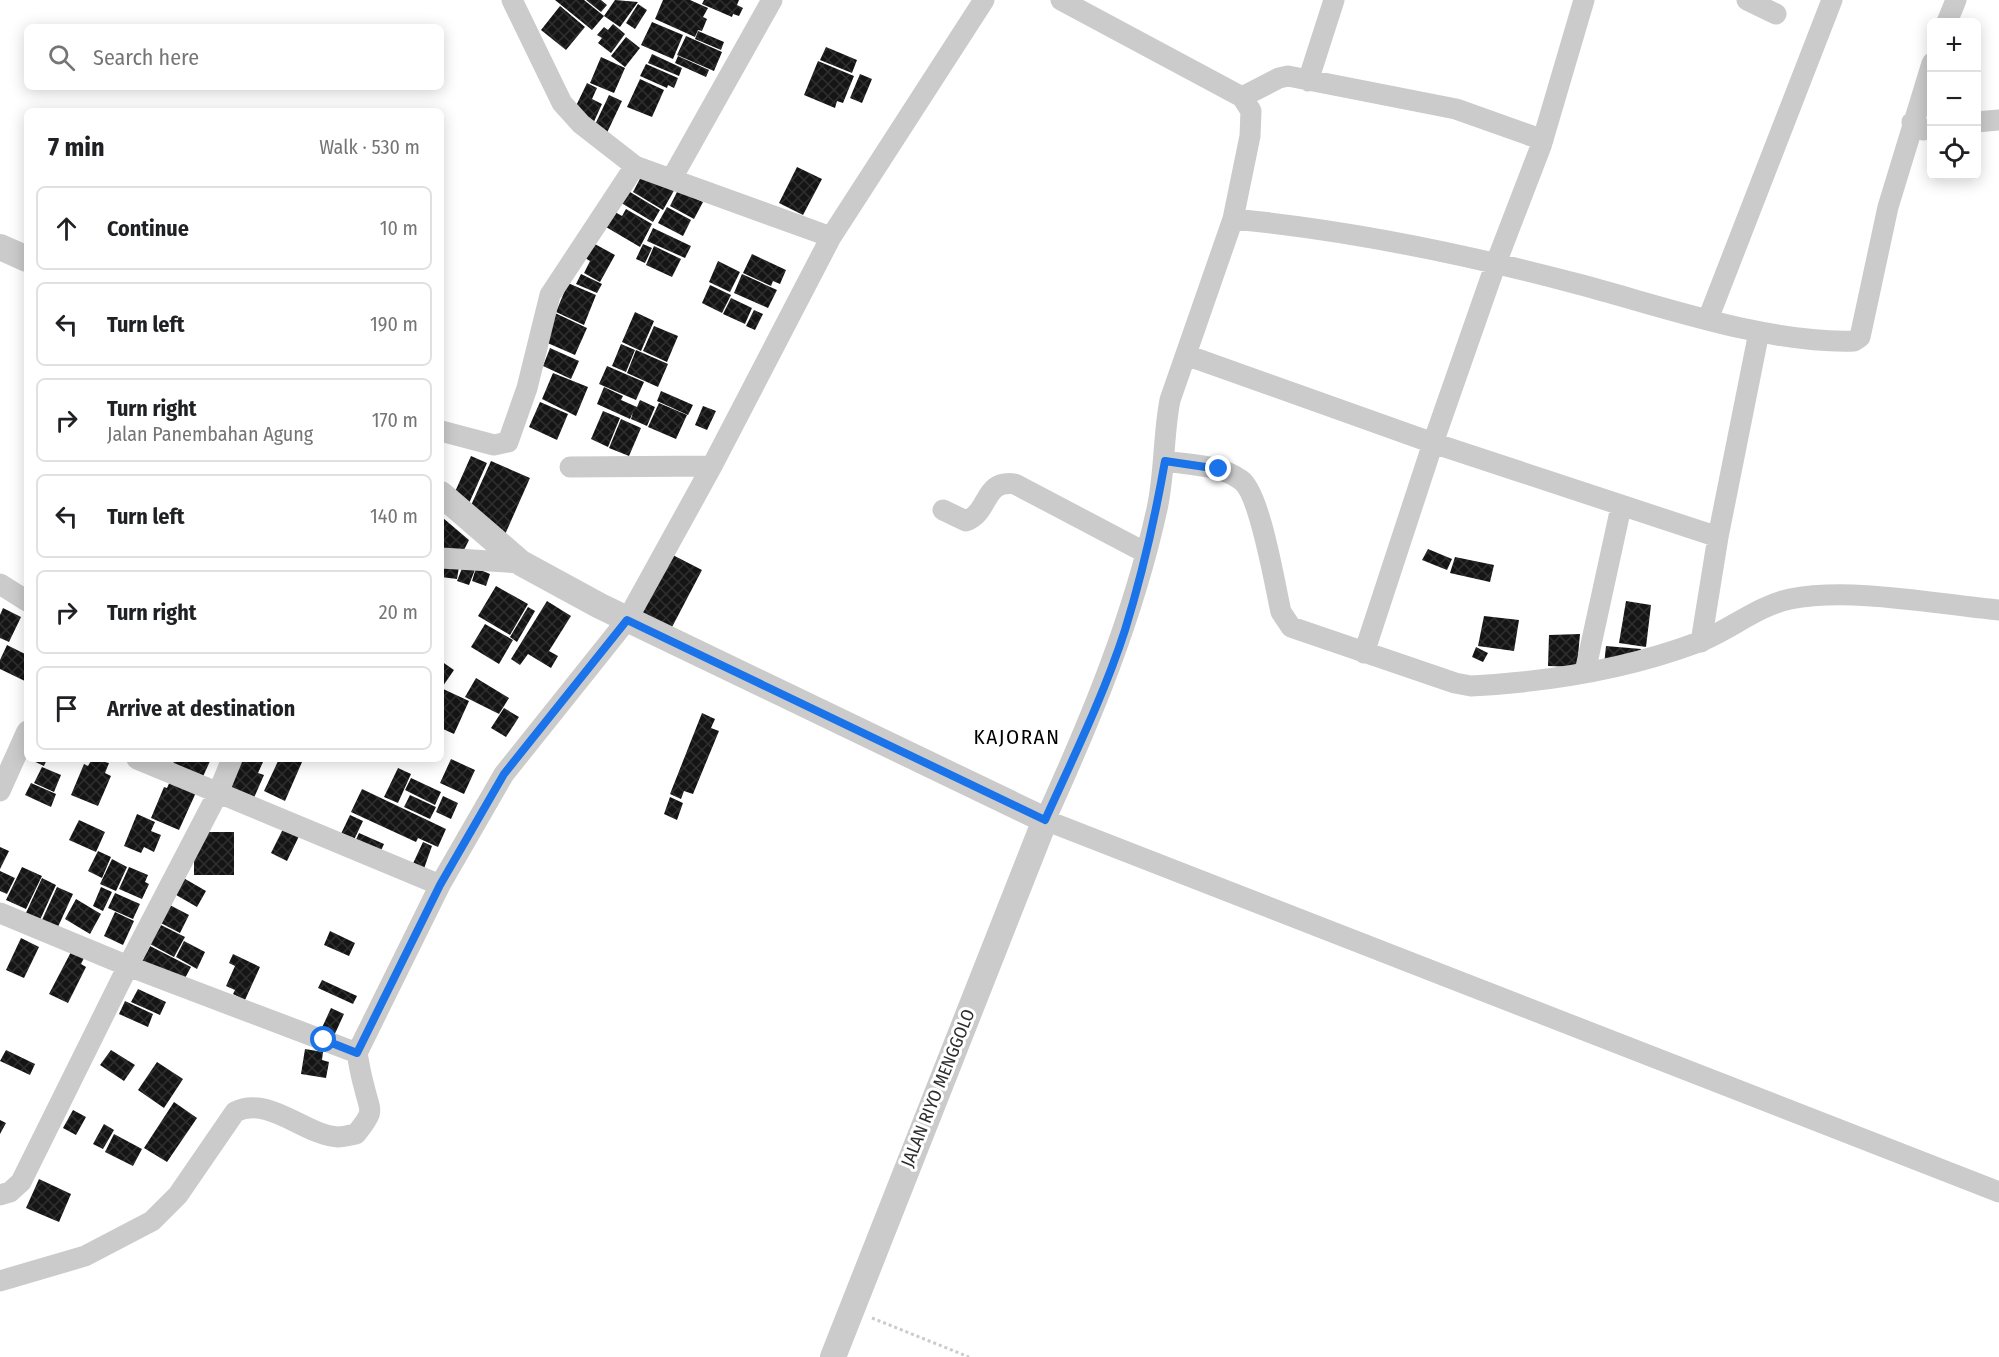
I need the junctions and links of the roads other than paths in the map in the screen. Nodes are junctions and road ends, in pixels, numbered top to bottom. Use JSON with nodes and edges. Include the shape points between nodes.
{"nodes":[{"id":1,"x":512,"y":0,"type":"edge"},
{"id":2,"x":772,"y":0,"type":"edge"},
{"id":3,"x":984,"y":0,"type":"edge"},
{"id":4,"x":1061,"y":0,"type":"edge"},
{"id":5,"x":1334,"y":0,"type":"edge"},
{"id":6,"x":1584,"y":0,"type":"edge"},
{"id":7,"x":1747,"y":0,"type":"edge"},
{"id":8,"x":1832,"y":0,"type":"edge"},
{"id":9,"x":1956,"y":0,"type":"edge"},
{"id":10,"x":1776,"y":14,"type":"dead end"},
{"id":11,"x":1949,"y":18,"type":"edge"},
{"id":12,"x":1931,"y":72,"type":"edge"},
{"id":13,"x":1308,"y":81,"type":"junction"},
{"id":14,"x":1242,"y":97,"type":"junction"},
{"id":15,"x":1999,"y":120,"type":"edge"},
{"id":16,"x":1981,"y":122,"type":"edge"},
{"id":17,"x":1922,"y":125,"type":"edge"},
{"id":18,"x":1543,"y":140,"type":"junction"},
{"id":19,"x":635,"y":166,"type":"junction"},
{"id":20,"x":672,"y":178,"type":"junction"},
{"id":21,"x":1233,"y":219,"type":"junction"},
{"id":22,"x":829,"y":236,"type":"junction"},
{"id":23,"x":0,"y":247,"type":"edge"},
{"id":24,"x":24,"y":258,"type":"edge"},
{"id":25,"x":1496,"y":263,"type":"junction"},
{"id":26,"x":1708,"y":319,"type":"junction"},
{"id":27,"x":1759,"y":332,"type":"junction"},
{"id":28,"x":1186,"y":355,"type":"junction"},
{"id":29,"x":444,"y":432,"type":"edge"},
{"id":30,"x":1433,"y":443,"type":"junction"},
{"id":31,"x":1165,"y":461,"type":"junction"},
{"id":32,"x":712,"y":466,"type":"junction"},
{"id":33,"x":570,"y":467,"type":"dead end"},
{"id":34,"x":444,"y":497,"type":"edge"},
{"id":35,"x":1621,"y":507,"type":"junction"},
{"id":36,"x":943,"y":510,"type":"dead end"},
{"id":37,"x":1718,"y":537,"type":"junction"},
{"id":38,"x":1146,"y":553,"type":"junction"},
{"id":39,"x":444,"y":558,"type":"edge"},
{"id":40,"x":521,"y":563,"type":"junction"},
{"id":41,"x":0,"y":584,"type":"edge"},
{"id":42,"x":24,"y":599,"type":"edge"},
{"id":43,"x":1999,"y":610,"type":"edge"},
{"id":44,"x":615,"y":614,"type":"junction"},
{"id":45,"x":1701,"y":642,"type":"junction"},
{"id":46,"x":1365,"y":653,"type":"junction"},
{"id":47,"x":1585,"y":672,"type":"junction"},
{"id":48,"x":24,"y":738,"type":"edge"},
{"id":49,"x":144,"y":762,"type":"edge"},
{"id":50,"x":231,"y":762,"type":"edge"},
{"id":51,"x":0,"y":791,"type":"edge"},
{"id":52,"x":218,"y":793,"type":"junction"},
{"id":53,"x":1045,"y":820,"type":"junction"},
{"id":54,"x":440,"y":885,"type":"junction"},
{"id":55,"x":0,"y":913,"type":"edge"},
{"id":56,"x":128,"y":966,"type":"junction"},
{"id":57,"x":357,"y":1053,"type":"junction"},
{"id":58,"x":1999,"y":1192,"type":"edge"},
{"id":59,"x":0,"y":1195,"type":"edge"},
{"id":60,"x":0,"y":1281,"type":"edge"},
{"id":61,"x":833,"y":1357,"type":"edge"}],
"edges":[{"from":1,"to":19,"type":"street","via":[[562,103],[581,124]]},
{"from":2,"to":20,"type":"street"},
{"from":3,"to":22,"type":"street"},
{"from":4,"to":14,"type":"street"},
{"from":5,"to":13,"type":"street"},
{"from":6,"to":18,"type":"street"},
{"from":7,"to":10,"type":"street"},
{"from":8,"to":26,"type":"street"},
{"from":9,"to":11,"type":"street"},
{"from":12,"to":17,"type":"street"},
{"from":13,"to":14,"type":"street","via":[[1283,77]]},
{"from":13,"to":18,"type":"street","via":[[1456,109]]},
{"from":14,"to":21,"type":"street","via":[[1251,111],[1250,136]]},
{"from":15,"to":16,"type":"street"},
{"from":17,"to":27,"type":"street","via":[[1888,207],[1860,337],[1846,341]]},
{"from":18,"to":25,"type":"street"},
{"from":19,"to":20,"type":"street"},
{"from":19,"to":29,"type":"street","via":[[550,295],[527,388],[508,442],[494,445]]},
{"from":20,"to":22,"type":"street"},
{"from":21,"to":25,"type":"street","via":[[1295,225]]},
{"from":21,"to":28,"type":"street"},
{"from":22,"to":32,"type":"street"},
{"from":23,"to":24,"type":"street"},
{"from":25,"to":26,"type":"street"},
{"from":25,"to":30,"type":"street"},
{"from":26,"to":27,"type":"street"},
{"from":27,"to":37,"type":"street"},
{"from":28,"to":30,"type":"street"},
{"from":28,"to":31,"type":"street","via":[[1166,419]]},
{"from":30,"to":35,"type":"street"},
{"from":30,"to":46,"type":"street"},
{"from":31,"to":38,"type":"street"},
{"from":31,"to":46,"type":"street","via":[[1219,469],[1245,483],[1257,506],[1283,618],[1297,629]]},
{"from":32,"to":33,"type":"street"},
{"from":32,"to":44,"type":"street"},
{"from":34,"to":40,"type":"street"},
{"from":35,"to":37,"type":"street"},
{"from":35,"to":47,"type":"street"},
{"from":36,"to":38,"type":"street","via":[[962,520],[972,519],[996,486],[1015,484]]},
{"from":37,"to":45,"type":"street"},
{"from":38,"to":53,"type":"street","via":[[1124,632],[1084,735]]},
{"from":39,"to":40,"type":"street"},
{"from":40,"to":44,"type":"street"},
{"from":41,"to":42,"type":"street"},
{"from":43,"to":45,"type":"street","via":[[1846,595],[1805,597],[1777,603]]},
{"from":44,"to":53,"type":"street"},
{"from":44,"to":54,"type":"street","via":[[504,774]]},
{"from":45,"to":47,"type":"street","via":[[1616,668]]},
{"from":46,"to":47,"type":"street","via":[[1471,687]]},
{"from":48,"to":51,"type":"street"},
{"from":49,"to":52,"type":"street"},
{"from":50,"to":52,"type":"street"},
{"from":52,"to":54,"type":"street"},
{"from":52,"to":56,"type":"street"},
{"from":53,"to":58,"type":"street"},
{"from":53,"to":61,"type":"street","name":"JALAN RIYO MENGGOLO"},
{"from":54,"to":57,"type":"street"},
{"from":55,"to":56,"type":"street"},
{"from":56,"to":57,"type":"street"},
{"from":56,"to":59,"type":"street","via":[[21,1182]]},
{"from":57,"to":60,"type":"street","via":[[371,1105],[367,1120],[356,1134],[323,1134],[267,1111],[244,1107],[235,1112],[178,1195],[152,1221],[85,1256]]}]}
